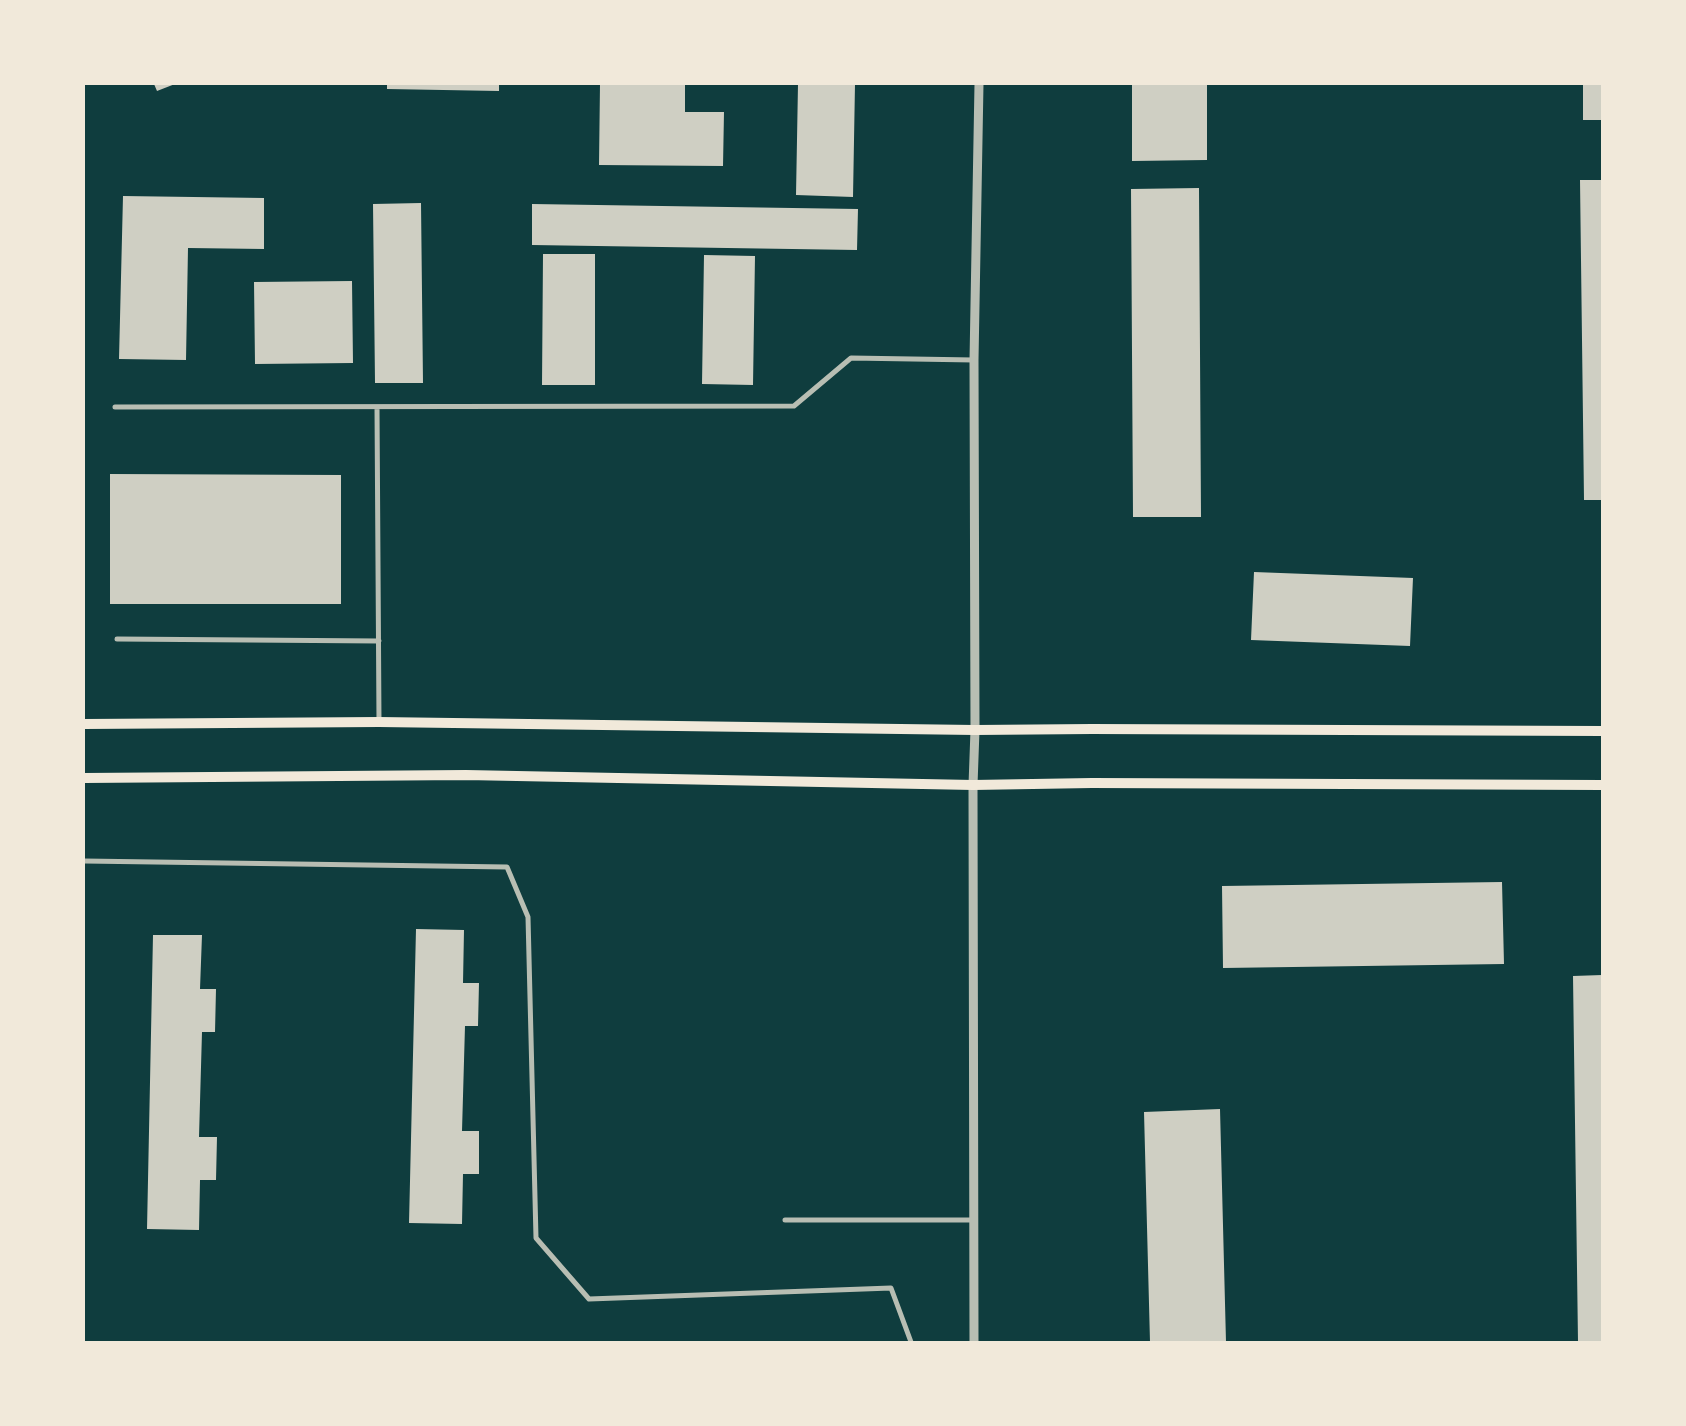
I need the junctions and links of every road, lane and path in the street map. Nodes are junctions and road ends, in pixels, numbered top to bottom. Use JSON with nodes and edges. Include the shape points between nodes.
{"nodes":[{"id":1,"x":978,"y":84,"type":"edge"},
{"id":2,"x":974,"y":360,"type":"junction"},
{"id":3,"x":115,"y":407,"type":"dead end"},
{"id":4,"x":377,"y":407,"type":"junction"},
{"id":5,"x":117,"y":639,"type":"dead end"},
{"id":6,"x":378,"y":641,"type":"junction"},
{"id":7,"x":379,"y":722,"type":"junction"},
{"id":8,"x":84,"y":724,"type":"edge"},
{"id":9,"x":975,"y":730,"type":"junction"},
{"id":10,"x":1602,"y":731,"type":"edge"},
{"id":11,"x":84,"y":778,"type":"edge"},
{"id":12,"x":973,"y":785,"type":"junction"},
{"id":13,"x":1602,"y":785,"type":"edge"},
{"id":14,"x":84,"y":860,"type":"edge"},
{"id":15,"x":785,"y":1220,"type":"dead end"},
{"id":16,"x":974,"y":1220,"type":"junction"},
{"id":17,"x":911,"y":1342,"type":"edge"},
{"id":18,"x":974,"y":1342,"type":"edge"}],
"edges":[{"from":1,"to":2,"type":"street"},
{"from":2,"to":4,"type":"street","via":[[851,358],[794,406]]},
{"from":2,"to":9,"type":"street"},
{"from":3,"to":4,"type":"street"},
{"from":4,"to":6,"type":"street"},
{"from":5,"to":6,"type":"street"},
{"from":6,"to":7,"type":"street"},
{"from":7,"to":8,"type":"main road"},
{"from":7,"to":9,"type":"main road"},
{"from":9,"to":10,"type":"main road"},
{"from":9,"to":12,"type":"street"},
{"from":11,"to":12,"type":"main road","via":[[466,775]]},
{"from":12,"to":13,"type":"main road"},
{"from":12,"to":16,"type":"street"},
{"from":14,"to":17,"type":"street","via":[[507,866],[528,918],[536,1238],[589,1299],[891,1288]]},
{"from":15,"to":16,"type":"street"},
{"from":16,"to":18,"type":"street"}]}
